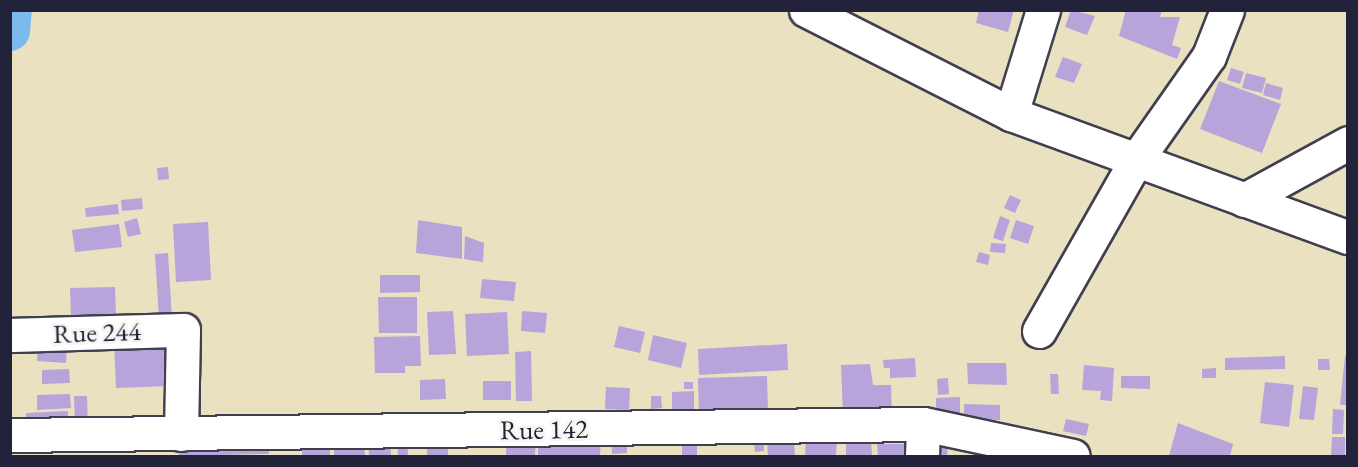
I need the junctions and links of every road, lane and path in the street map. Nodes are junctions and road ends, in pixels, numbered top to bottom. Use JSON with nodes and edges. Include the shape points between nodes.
{"nodes":[{"id":1,"x":806,"y":10,"type":"edge"},
{"id":2,"x":1042,"y":10,"type":"edge"},
{"id":3,"x":1227,"y":10,"type":"edge"},
{"id":4,"x":868,"y":23,"type":"edge"},
{"id":5,"x":1011,"y":114,"type":"junction"},
{"id":6,"x":1347,"y":143,"type":"edge"},
{"id":7,"x":1136,"y":160,"type":"junction"},
{"id":8,"x":1244,"y":200,"type":"junction"},
{"id":9,"x":1347,"y":237,"type":"edge"},
{"id":10,"x":1039,"y":331,"type":"dead end"},
{"id":11,"x":10,"y":335,"type":"edge"},
{"id":12,"x":923,"y":424,"type":"junction"},
{"id":13,"x":181,"y":434,"type":"junction"},
{"id":14,"x":10,"y":435,"type":"edge"},
{"id":15,"x":922,"y":456,"type":"edge"},
{"id":16,"x":1073,"y":456,"type":"edge"}],
"edges":[{"from":1,"to":4,"type":"street"},
{"from":2,"to":5,"type":"street"},
{"from":3,"to":7,"type":"street","via":[[1209,56]]},
{"from":4,"to":5,"type":"street"},
{"from":5,"to":7,"type":"street"},
{"from":6,"to":8,"type":"street"},
{"from":7,"to":8,"type":"street"},
{"from":7,"to":10,"type":"street"},
{"from":8,"to":9,"type":"street"},
{"from":11,"to":13,"type":"street","name":"Rue 244","via":[[183,330]]},
{"from":12,"to":13,"type":"street","name":"Rue 142"},
{"from":12,"to":15,"type":"street"},
{"from":12,"to":16,"type":"street","name":"Rue 142"},
{"from":13,"to":14,"type":"street","name":"Rue 142"}]}
